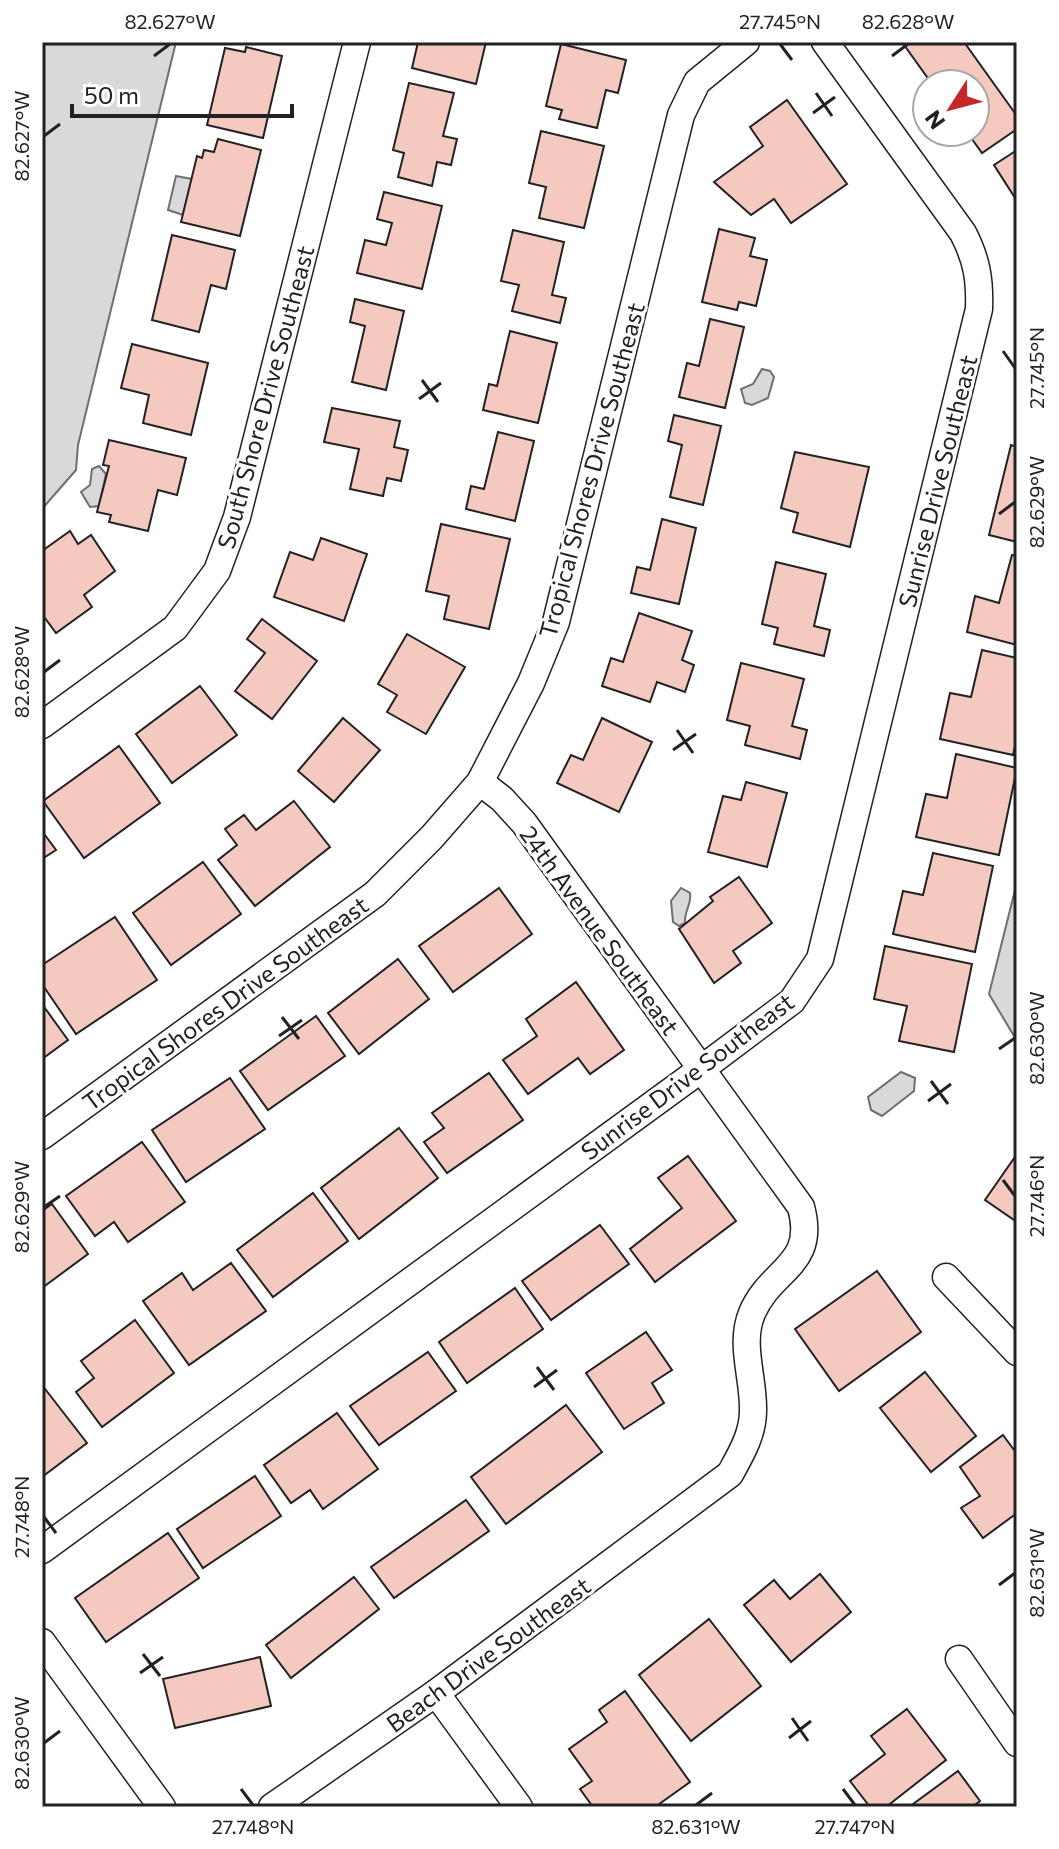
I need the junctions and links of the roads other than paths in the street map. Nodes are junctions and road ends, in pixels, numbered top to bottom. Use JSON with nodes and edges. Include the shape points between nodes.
{"nodes":[{"id":1,"x":357,"y":42,"type":"edge"},
{"id":2,"x":746,"y":42,"type":"edge"},
{"id":3,"x":825,"y":42,"type":"edge"},
{"id":4,"x":42,"y":725,"type":"edge"},
{"id":5,"x":480,"y":782,"type":"junction"},
{"id":6,"x":700,"y":1070,"type":"junction"},
{"id":7,"x":42,"y":1136,"type":"edge"},
{"id":8,"x":946,"y":1277,"type":"dead end"},
{"id":9,"x":1017,"y":1352,"type":"edge"},
{"id":10,"x":703,"y":1498,"type":"joint"},
{"id":11,"x":42,"y":1550,"type":"edge"},
{"id":12,"x":42,"y":1642,"type":"edge"},
{"id":13,"x":959,"y":1659,"type":"dead end"},
{"id":14,"x":436,"y":1693,"type":"junction"},
{"id":15,"x":1017,"y":1743,"type":"edge"},
{"id":16,"x":162,"y":1807,"type":"edge"},
{"id":17,"x":272,"y":1807,"type":"edge"},
{"id":18,"x":519,"y":1807,"type":"edge"}],
"edges":[{"from":1,"to":4,"type":"street","name":"South Shore Drive Southeast","via":[[237,517],[217,571],[175,628]]},
{"from":2,"to":5,"type":"street","name":"Tropical Shores Drive Southeast","via":[[697,82],[681,115],[556,622]]},
{"from":3,"to":6,"type":"street","name":"Sunrise Drive Southeast","via":[[963,233],[976,258],[979,309],[820,959],[792,1001]]},
{"from":5,"to":6,"type":"street","name":"24th Avenue Southeast","via":[[524,823]]},
{"from":5,"to":7,"type":"street","name":"Tropical Shores Drive Southeast","via":[[375,894]]},
{"from":6,"to":10,"type":"street","name":"24th Avenue Southeast","via":[[801,1207],[806,1226],[804,1246],[753,1311],[747,1335],[753,1414],[747,1443],[730,1474]]},
{"from":6,"to":11,"type":"street","name":"Sunrise Drive Southeast"},
{"from":8,"to":9,"type":"street"},
{"from":10,"to":14,"type":"street","name":"Beach Drive Southeast"},
{"from":12,"to":16,"type":"street"},
{"from":13,"to":15,"type":"street"},
{"from":14,"to":17,"type":"street","name":"Beach Drive Southeast"},
{"from":14,"to":18,"type":"street"}]}
